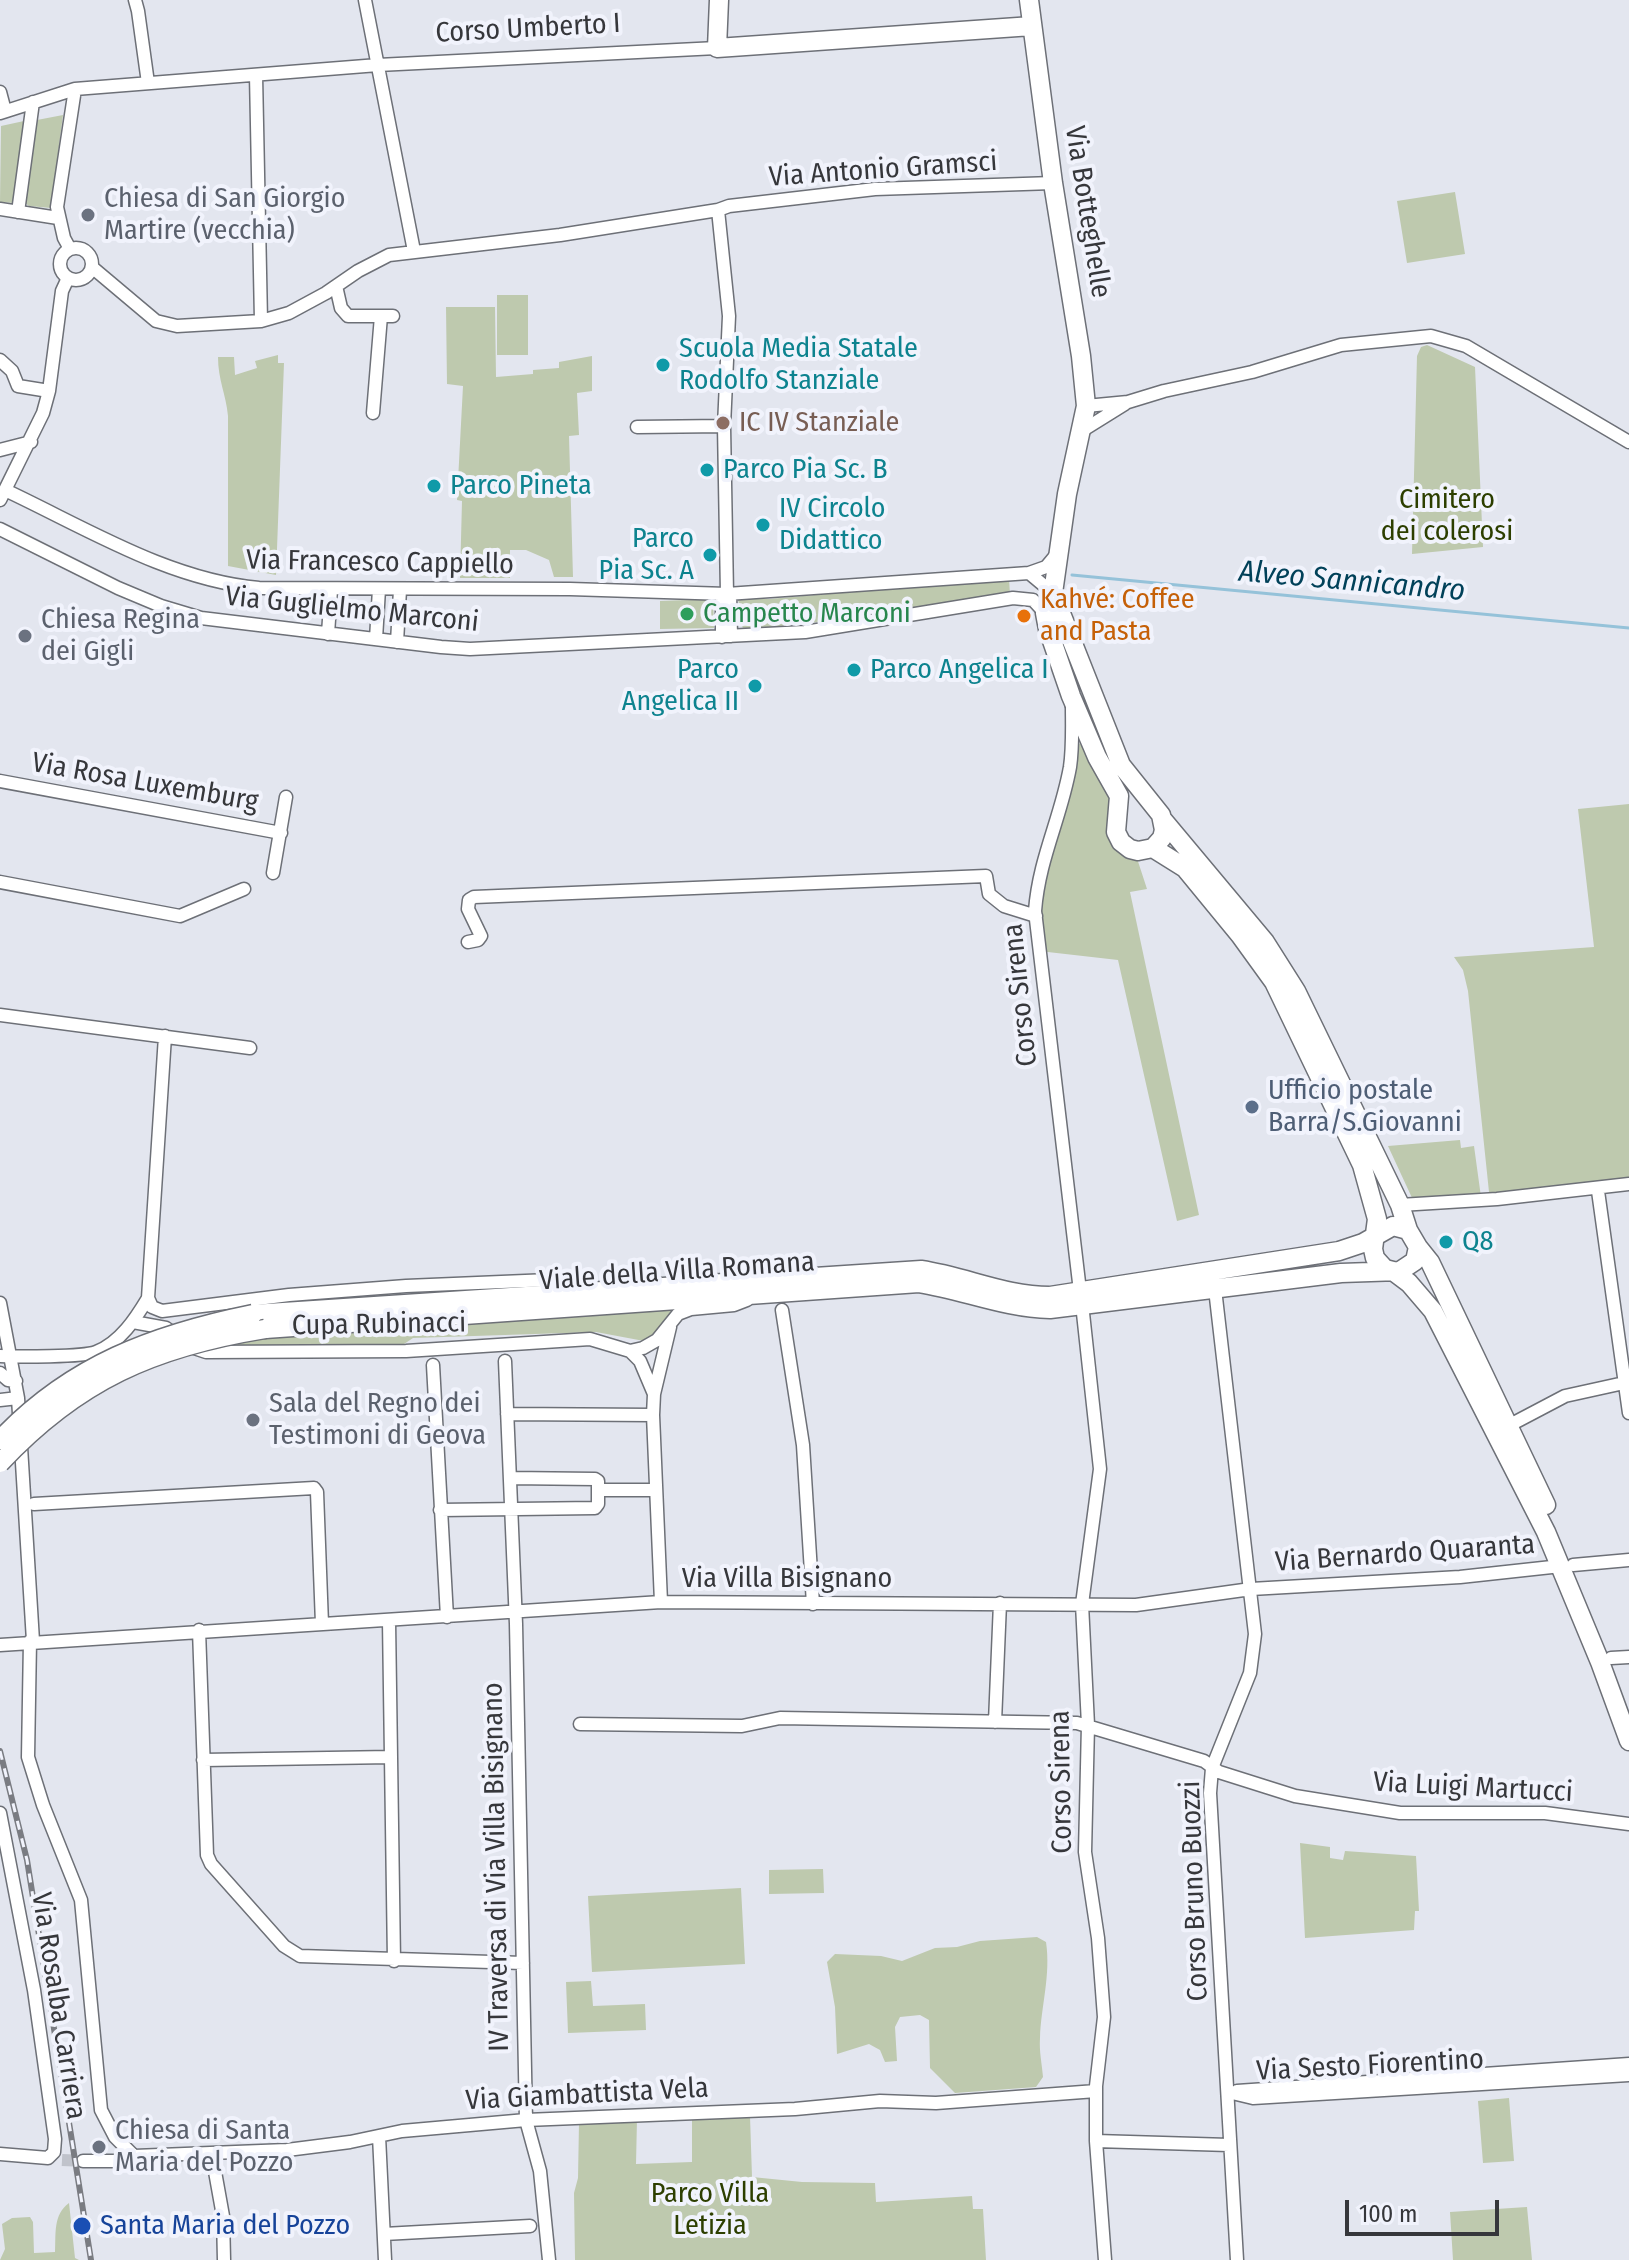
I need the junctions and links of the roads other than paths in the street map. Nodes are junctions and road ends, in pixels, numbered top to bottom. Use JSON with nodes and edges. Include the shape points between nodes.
{"nodes":[{"id":1,"x":135,"y":0,"type":"edge"},
{"id":2,"x":365,"y":0,"type":"edge"},
{"id":3,"x":719,"y":0,"type":"edge"},
{"id":4,"x":1029,"y":0,"type":"edge"},
{"id":5,"x":1032,"y":26,"type":"junction"},
{"id":6,"x":717,"y":48,"type":"junction"},
{"id":7,"x":378,"y":65,"type":"junction"},
{"id":8,"x":256,"y":75,"type":"junction"},
{"id":9,"x":148,"y":83,"type":"junction"},
{"id":10,"x":75,"y":89,"type":"junction"},
{"id":11,"x":0,"y":92,"type":"edge"},
{"id":12,"x":33,"y":102,"type":"junction"},
{"id":13,"x":2,"y":112,"type":"edge"},
{"id":14,"x":1053,"y":183,"type":"junction"},
{"id":15,"x":0,"y":209,"type":"edge"},
{"id":16,"x":718,"y":210,"type":"junction"},
{"id":17,"x":18,"y":212,"type":"junction"},
{"id":18,"x":58,"y":218,"type":"junction"},
{"id":19,"x":70,"y":249,"type":"junction"},
{"id":20,"x":414,"y":251,"type":"junction"},
{"id":21,"x":93,"y":268,"type":"junction"},
{"id":22,"x":68,"y":278,"type":"junction"},
{"id":23,"x":336,"y":286,"type":"junction"},
{"id":24,"x":261,"y":321,"type":"junction"},
{"id":25,"x":0,"y":360,"type":"edge"},
{"id":26,"x":49,"y":391,"type":"junction"},
{"id":27,"x":1128,"y":402,"type":"junction"},
{"id":28,"x":1086,"y":406,"type":"junction"},
{"id":29,"x":373,"y":413,"type":"dead end"},
{"id":30,"x":724,"y":426,"type":"junction"},
{"id":31,"x":637,"y":427,"type":"dead end"},
{"id":32,"x":1080,"y":432,"type":"junction"},
{"id":33,"x":31,"y":442,"type":"junction"},
{"id":34,"x":1629,"y":442,"type":"edge"},
{"id":35,"x":0,"y":450,"type":"edge"},
{"id":36,"x":2,"y":495,"type":"edge"},
{"id":37,"x":0,"y":529,"type":"edge"},
{"id":38,"x":1059,"y":548,"type":"junction"},
{"id":39,"x":1029,"y":573,"type":"junction"},
{"id":40,"x":1013,"y":575,"type":"junction"},
{"id":41,"x":379,"y":589,"type":"junction"},
{"id":42,"x":331,"y":590,"type":"junction"},
{"id":43,"x":400,"y":590,"type":"junction"},
{"id":44,"x":1053,"y":593,"type":"junction"},
{"id":45,"x":726,"y":594,"type":"junction"},
{"id":46,"x":1013,"y":598,"type":"junction"},
{"id":47,"x":1045,"y":613,"type":"junction"},
{"id":48,"x":328,"y":634,"type":"junction"},
{"id":49,"x":727,"y":636,"type":"junction"},
{"id":50,"x":376,"y":639,"type":"junction"},
{"id":51,"x":397,"y":642,"type":"junction"},
{"id":52,"x":1071,"y":696,"type":"junction"},
{"id":53,"x":0,"y":781,"type":"edge"},
{"id":54,"x":286,"y":797,"type":"dead end"},
{"id":55,"x":1158,"y":814,"type":"junction"},
{"id":56,"x":1118,"y":817,"type":"junction"},
{"id":57,"x":281,"y":833,"type":"junction"},
{"id":58,"x":1153,"y":848,"type":"junction"},
{"id":59,"x":273,"y":873,"type":"dead end"},
{"id":60,"x":0,"y":882,"type":"edge"},
{"id":61,"x":244,"y":889,"type":"dead end"},
{"id":62,"x":1036,"y":916,"type":"junction"},
{"id":63,"x":468,"y":942,"type":"dead end"},
{"id":64,"x":0,"y":1015,"type":"edge"},
{"id":65,"x":165,"y":1036,"type":"junction"},
{"id":66,"x":250,"y":1048,"type":"dead end"},
{"id":67,"x":1629,"y":1184,"type":"edge"},
{"id":68,"x":1598,"y":1191,"type":"dead end"},
{"id":69,"x":1400,"y":1205,"type":"junction"},
{"id":70,"x":1408,"y":1230,"type":"junction"},
{"id":71,"x":1376,"y":1237,"type":"junction"},
{"id":72,"x":1418,"y":1247,"type":"junction"},
{"id":73,"x":1213,"y":1269,"type":"junction"},
{"id":74,"x":1393,"y":1271,"type":"junction"},
{"id":75,"x":1215,"y":1289,"type":"junction"},
{"id":76,"x":581,"y":1292,"type":"junction"},
{"id":77,"x":756,"y":1296,"type":"junction"},
{"id":78,"x":148,"y":1298,"type":"junction"},
{"id":79,"x":1081,"y":1298,"type":"junction"},
{"id":80,"x":0,"y":1303,"type":"edge"},
{"id":81,"x":782,"y":1310,"type":"dead end"},
{"id":82,"x":133,"y":1322,"type":"junction"},
{"id":83,"x":670,"y":1326,"type":"junction"},
{"id":84,"x":4,"y":1341,"type":"edge"},
{"id":85,"x":630,"y":1351,"type":"junction"},
{"id":86,"x":6,"y":1356,"type":"edge"},
{"id":87,"x":505,"y":1361,"type":"dead end"},
{"id":88,"x":433,"y":1365,"type":"dead end"},
{"id":89,"x":0,"y":1373,"type":"edge"},
{"id":90,"x":16,"y":1381,"type":"junction"},
{"id":91,"x":1624,"y":1383,"type":"junction"},
{"id":92,"x":654,"y":1394,"type":"junction"},
{"id":93,"x":18,"y":1398,"type":"junction"},
{"id":94,"x":0,"y":1400,"type":"edge"},
{"id":95,"x":1629,"y":1413,"type":"edge"},
{"id":96,"x":507,"y":1414,"type":"junction"},
{"id":97,"x":653,"y":1415,"type":"junction"},
{"id":98,"x":1508,"y":1426,"type":"junction"},
{"id":99,"x":0,"y":1440,"type":"edge"},
{"id":100,"x":0,"y":1463,"type":"edge"},
{"id":101,"x":510,"y":1478,"type":"junction"},
{"id":102,"x":599,"y":1490,"type":"junction"},
{"id":103,"x":655,"y":1490,"type":"junction"},
{"id":104,"x":34,"y":1504,"type":"dead end"},
{"id":105,"x":511,"y":1509,"type":"junction"},
{"id":106,"x":440,"y":1510,"type":"junction"},
{"id":107,"x":1629,"y":1560,"type":"edge"},
{"id":108,"x":1567,"y":1565,"type":"junction"},
{"id":109,"x":1251,"y":1589,"type":"junction"},
{"id":110,"x":661,"y":1602,"type":"junction"},
{"id":111,"x":1000,"y":1603,"type":"junction"},
{"id":112,"x":813,"y":1604,"type":"junction"},
{"id":113,"x":1082,"y":1604,"type":"junction"},
{"id":114,"x":516,"y":1613,"type":"junction"},
{"id":115,"x":447,"y":1617,"type":"junction"},
{"id":116,"x":389,"y":1621,"type":"junction"},
{"id":117,"x":322,"y":1624,"type":"junction"},
{"id":118,"x":199,"y":1630,"type":"junction"},
{"id":119,"x":30,"y":1641,"type":"junction"},
{"id":120,"x":0,"y":1645,"type":"edge"},
{"id":121,"x":1613,"y":1659,"type":"edge"},
{"id":122,"x":1629,"y":1705,"type":"edge"},
{"id":123,"x":995,"y":1722,"type":"junction"},
{"id":124,"x":580,"y":1724,"type":"dead end"},
{"id":125,"x":1088,"y":1725,"type":"junction"},
{"id":126,"x":1629,"y":1741,"type":"edge"},
{"id":127,"x":391,"y":1757,"type":"junction"},
{"id":128,"x":203,"y":1760,"type":"junction"},
{"id":129,"x":1212,"y":1768,"type":"junction"},
{"id":130,"x":0,"y":1813,"type":"edge"},
{"id":131,"x":1629,"y":1824,"type":"edge"},
{"id":132,"x":394,"y":1961,"type":"junction"},
{"id":133,"x":523,"y":1963,"type":"junction"},
{"id":134,"x":1629,"y":2064,"type":"edge"},
{"id":135,"x":1629,"y":2075,"type":"edge"},
{"id":136,"x":1096,"y":2091,"type":"junction"},
{"id":137,"x":1228,"y":2092,"type":"junction"},
{"id":138,"x":526,"y":2120,"type":"junction"},
{"id":139,"x":379,"y":2136,"type":"junction"},
{"id":140,"x":1096,"y":2141,"type":"junction"},
{"id":141,"x":1229,"y":2145,"type":"junction"},
{"id":142,"x":0,"y":2154,"type":"edge"},
{"id":143,"x":212,"y":2155,"type":"junction"},
{"id":144,"x":134,"y":2156,"type":"junction"},
{"id":145,"x":83,"y":2161,"type":"tunnel mouth"},
{"id":146,"x":530,"y":2226,"type":"dead end"},
{"id":147,"x":384,"y":2234,"type":"junction"},
{"id":148,"x":224,"y":2260,"type":"edge"},
{"id":149,"x":385,"y":2260,"type":"edge"},
{"id":150,"x":549,"y":2260,"type":"edge"},
{"id":151,"x":1105,"y":2260,"type":"edge"},
{"id":152,"x":1237,"y":2260,"type":"edge"}],
"edges":[{"from":1,"to":9,"type":"street"},
{"from":2,"to":7,"type":"street"},
{"from":3,"to":6,"type":"main road"},
{"from":4,"to":5,"type":"main road","name":"Via Botteghelle"},
{"from":5,"to":6,"type":"main road","name":"Corso Umberto I"},
{"from":5,"to":14,"type":"main road","name":"Via Botteghelle"},
{"from":6,"to":7,"type":"street","name":"Corso Umberto I"},
{"from":7,"to":8,"type":"street","name":"Corso Umberto I"},
{"from":7,"to":20,"type":"street"},
{"from":8,"to":9,"type":"street","name":"Corso Umberto I"},
{"from":8,"to":24,"type":"street"},
{"from":9,"to":10,"type":"street","name":"Corso Umberto I"},
{"from":10,"to":12,"type":"street","name":"Corso Umberto I"},
{"from":10,"to":18,"type":"street"},
{"from":11,"to":13,"type":"street"},
{"from":12,"to":13,"type":"street","name":"Corso Umberto I"},
{"from":12,"to":17,"type":"street"},
{"from":14,"to":16,"type":"street","name":"Via Antonio Gramsci","via":[[875,189]]},
{"from":14,"to":28,"type":"main road","name":"Via Botteghelle"},
{"from":15,"to":17,"type":"street"},
{"from":16,"to":20,"type":"street","name":"Via Antonio Gramsci"},
{"from":16,"to":30,"type":"street","via":[[729,316]]},
{"from":17,"to":18,"type":"street"},
{"from":18,"to":19,"type":"street"},
{"from":19,"to":21,"type":"street","via":[[87,251]]},
{"from":19,"to":22,"type":"street","via":[[60,266]]},
{"from":20,"to":23,"type":"street","name":"Via Antonio Gramsci","via":[[389,255]]},
{"from":21,"to":22,"type":"street","via":[[80,281]]},
{"from":21,"to":24,"type":"street","name":"Via Antonio Gramsci","via":[[156,321],[177,326]]},
{"from":22,"to":26,"type":"street"},
{"from":23,"to":24,"type":"street","name":"Via Antonio Gramsci","via":[[289,313]]},
{"from":23,"to":29,"type":"street","via":[[348,316],[387,316]]},
{"from":25,"to":26,"type":"street","via":[[18,386]]},
{"from":26,"to":33,"type":"street"},
{"from":27,"to":28,"type":"street"},
{"from":27,"to":32,"type":"street"},
{"from":27,"to":34,"type":"street","via":[[1341,345],[1431,336],[1466,346]]},
{"from":28,"to":32,"type":"main road","name":"Via Botteghelle"},
{"from":30,"to":31,"type":"street"},
{"from":30,"to":45,"type":"street"},
{"from":32,"to":38,"type":"main road","name":"Via Botteghelle"},
{"from":33,"to":35,"type":"street"},
{"from":33,"to":36,"type":"street"},
{"from":36,"to":42,"type":"street","name":"Via Francesco Cappiello","via":[[192,576],[228,585]]},
{"from":37,"to":48,"type":"street","name":"Via Guglielmo Marconi","via":[[161,606],[201,618]]},
{"from":38,"to":39,"type":"street","via":[[1046,567]]},
{"from":38,"to":44,"type":"main road","name":"Via Botteghelle"},
{"from":39,"to":40,"type":"street","name":"Via Francesco Cappiello"},
{"from":39,"to":44,"type":"street"},
{"from":40,"to":45,"type":"street","name":"Via Francesco Cappiello"},
{"from":40,"to":46,"type":"street","via":[[1021,585]]},
{"from":41,"to":42,"type":"street","name":"Via Francesco Cappiello"},
{"from":41,"to":43,"type":"street","name":"Via Francesco Cappiello"},
{"from":41,"to":50,"type":"street"},
{"from":42,"to":48,"type":"street"},
{"from":43,"to":45,"type":"street","name":"Via Francesco Cappiello"},
{"from":43,"to":51,"type":"street"},
{"from":44,"to":47,"type":"main road"},
{"from":44,"to":55,"type":"main road","via":[[1121,765]]},
{"from":45,"to":49,"type":"street"},
{"from":46,"to":47,"type":"street","via":[[1033,600]]},
{"from":46,"to":49,"type":"street","name":"Via Guglielmo Marconi","via":[[837,628]]},
{"from":47,"to":52,"type":"main road"},
{"from":48,"to":50,"type":"street","name":"Via Guglielmo Marconi"},
{"from":49,"to":51,"type":"street","name":"Via Guglielmo Marconi","via":[[470,649]]},
{"from":50,"to":51,"type":"street","name":"Via Guglielmo Marconi"},
{"from":52,"to":56,"type":"main road","via":[[1119,796]]},
{"from":52,"to":62,"type":"street","name":"Corso Sirena","via":[[1070,767],[1037,884]]},
{"from":53,"to":57,"type":"street","name":"Via Rosa Luxemburg"},
{"from":54,"to":57,"type":"street"},
{"from":55,"to":56,"type":"main road","via":[[1136,803]]},
{"from":55,"to":58,"type":"main road","via":[[1164,830]]},
{"from":55,"to":69,"type":"main road","via":[[1265,942],[1296,991]]},
{"from":56,"to":58,"type":"main road","via":[[1121,842],[1138,851]]},
{"from":57,"to":59,"type":"street"},
{"from":58,"to":71,"type":"main road","via":[[1185,868],[1274,982],[1362,1165],[1375,1208]]},
{"from":60,"to":61,"type":"street","via":[[180,916]]},
{"from":62,"to":63,"type":"street","via":[[1004,906],[989,894],[986,876],[474,897],[468,909],[481,936]]},
{"from":62,"to":79,"type":"street","name":"Corso Sirena"},
{"from":64,"to":65,"type":"street"},
{"from":65,"to":66,"type":"street"},
{"from":65,"to":78,"type":"street"},
{"from":67,"to":69,"type":"street"},
{"from":68,"to":91,"type":"street"},
{"from":69,"to":70,"type":"main road"},
{"from":70,"to":71,"type":"main road","via":[[1393,1226]]},
{"from":70,"to":72,"type":"main road"},
{"from":71,"to":73,"type":"main road","name":"Viale della Villa Romana","via":[[1339,1251]]},
{"from":71,"to":74,"type":"main road","via":[[1375,1258]]},
{"from":72,"to":74,"type":"main road","via":[[1415,1261]]},
{"from":72,"to":98,"type":"main road"},
{"from":73,"to":75,"type":"main road"},
{"from":73,"to":79,"type":"main road","name":"Viale della Villa Romana"},
{"from":74,"to":75,"type":"main road","name":"Viale della Villa Romana"},
{"from":74,"to":108,"type":"main road","via":[[1433,1311]]},
{"from":75,"to":79,"type":"main road","name":"Viale della Villa Romana"},
{"from":75,"to":109,"type":"street","name":"Corso Bruno Buozzi"},
{"from":76,"to":78,"type":"street","via":[[577,1286],[549,1280],[511,1281],[289,1295],[162,1311]]},
{"from":76,"to":79,"type":"main road","name":"Viale della Villa Romana","via":[[921,1270],[1024,1296]]},
{"from":76,"to":99,"type":"main road","name":"Viale della Villa Romana","bridge":true,"via":[[253,1314],[214,1322],[139,1344],[86,1370]]},
{"from":77,"to":79,"type":"main road","name":"Viale della Villa Romana","via":[[919,1283],[1022,1309],[1050,1309]]},
{"from":77,"to":83,"type":"street","via":[[734,1305],[691,1309],[678,1314]]},
{"from":77,"to":100,"type":"main road","name":"Viale della Villa Romana","bridge":true,"via":[[265,1329],[215,1337],[135,1362],[71,1399]]},
{"from":78,"to":82,"type":"street"},
{"from":79,"to":113,"type":"street","name":"Corso Sirena","via":[[1100,1469]]},
{"from":80,"to":84,"type":"street"},
{"from":81,"to":112,"type":"street","via":[[803,1445]]},
{"from":82,"to":85,"type":"street","name":"Cupa Rubinacci","via":[[166,1328],[206,1352],[406,1351],[590,1339]]},
{"from":82,"to":86,"type":"street","via":[[95,1353]]},
{"from":83,"to":85,"type":"street","via":[[657,1340]]},
{"from":83,"to":92,"type":"street"},
{"from":84,"to":86,"type":"street"},
{"from":85,"to":92,"type":"street"},
{"from":86,"to":90,"type":"street"},
{"from":87,"to":96,"type":"street","name":"IV Traversa di Via Villa Bisignano"},
{"from":88,"to":106,"type":"street"},
{"from":89,"to":90,"type":"street"},
{"from":90,"to":93,"type":"street"},
{"from":91,"to":95,"type":"street"},
{"from":91,"to":98,"type":"street","via":[[1565,1396]]},
{"from":92,"to":97,"type":"street"},
{"from":93,"to":94,"type":"street"},
{"from":93,"to":119,"type":"street"},
{"from":96,"to":97,"type":"street"},
{"from":96,"to":101,"type":"street","name":"IV Traversa di Via Villa Bisignano"},
{"from":97,"to":103,"type":"street"},
{"from":98,"to":108,"type":"main road"},
{"from":101,"to":102,"type":"street","via":[[595,1479]]},
{"from":101,"to":105,"type":"street","name":"IV Traversa di Via Villa Bisignano"},
{"from":102,"to":103,"type":"street"},
{"from":102,"to":105,"type":"street","via":[[595,1508]]},
{"from":103,"to":110,"type":"street"},
{"from":104,"to":117,"type":"street","via":[[316,1489]]},
{"from":105,"to":106,"type":"street"},
{"from":105,"to":114,"type":"street","name":"IV Traversa di Via Villa Bisignano"},
{"from":106,"to":115,"type":"street"},
{"from":107,"to":108,"type":"street","name":"Via Bernardo Quaranta"},
{"from":108,"to":109,"type":"street","name":"Via Bernardo Quaranta"},
{"from":108,"to":121,"type":"main road"},
{"from":109,"to":113,"type":"street","name":"Via Villa Bisignano","via":[[1136,1605]]},
{"from":109,"to":129,"type":"street","name":"Corso Bruno Buozzi","via":[[1254,1660]]},
{"from":110,"to":112,"type":"street","name":"Via Villa Bisignano"},
{"from":110,"to":114,"type":"street","name":"Via Villa Bisignano"},
{"from":111,"to":112,"type":"street","name":"Via Villa Bisignano"},
{"from":111,"to":113,"type":"street","name":"Via Villa Bisignano"},
{"from":111,"to":123,"type":"street"},
{"from":113,"to":125,"type":"street","name":"Corso Sirena"},
{"from":114,"to":115,"type":"street","name":"Via Villa Bisignano"},
{"from":114,"to":133,"type":"street","name":"IV Traversa di Via Villa Bisignano"},
{"from":115,"to":116,"type":"street","name":"Via Villa Bisignano"},
{"from":116,"to":117,"type":"street","name":"Via Villa Bisignano"},
{"from":116,"to":127,"type":"street"},
{"from":117,"to":118,"type":"street","name":"Via Villa Bisignano"},
{"from":118,"to":119,"type":"street","name":"Via Villa Bisignano"},
{"from":118,"to":128,"type":"street"},
{"from":119,"to":120,"type":"street","name":"Via Villa Bisignano"},
{"from":119,"to":144,"type":"street","via":[[28,1757],[81,1900],[101,2110],[115,2137]]},
{"from":121,"to":122,"type":"main road"},
{"from":121,"to":126,"type":"main road"},
{"from":123,"to":124,"type":"street","name":"Via Luigi Martucci","via":[[780,1718],[742,1726]]},
{"from":123,"to":125,"type":"street","name":"Via Luigi Martucci"},
{"from":125,"to":129,"type":"street","name":"Via Luigi Martucci"},
{"from":125,"to":136,"type":"street","name":"Corso Sirena","via":[[1085,1852],[1104,2017]]},
{"from":127,"to":128,"type":"street"},
{"from":127,"to":132,"type":"street"},
{"from":128,"to":132,"type":"street","via":[[209,1860],[284,1946],[300,1956]]},
{"from":129,"to":131,"type":"street","name":"Via Luigi Martucci","via":[[1295,1796],[1400,1813],[1545,1813]]},
{"from":129,"to":137,"type":"street","name":"Corso Bruno Buozzi"},
{"from":130,"to":142,"type":"street","name":"Via Rosalba Carriera","via":[[37,2005],[57,2158]]},
{"from":132,"to":133,"type":"street"},
{"from":133,"to":138,"type":"street","name":"IV Traversa di Via Villa Bisignano"},
{"from":134,"to":137,"type":"street","name":"Via Sesto Fiorentino"},
{"from":135,"to":137,"type":"street","name":"Via Sesto Fiorentino","via":[[1253,2098]]},
{"from":136,"to":138,"type":"street","name":"Via Giambattista Vela"},
{"from":136,"to":140,"type":"street","name":"Corso Sirena"},
{"from":137,"to":141,"type":"street","name":"Corso Bruno Buozzi"},
{"from":138,"to":139,"type":"street","name":"Via Giambattista Vela"},
{"from":138,"to":150,"type":"street","name":"IV Traversa di Via Villa Bisignano","via":[[540,2171]]},
{"from":139,"to":143,"type":"street","name":"Via Giambattista Vela"},
{"from":139,"to":147,"type":"street"},
{"from":140,"to":141,"type":"street"},
{"from":140,"to":151,"type":"street","name":"Corso Sirena"},
{"from":141,"to":152,"type":"street","name":"Corso Bruno Buozzi"},
{"from":143,"to":144,"type":"street","name":"Via Giambattista Vela"},
{"from":143,"to":148,"type":"street","via":[[223,2216]]},
{"from":144,"to":145,"type":"street","name":"Via Giambattista Vela","via":[[125,2161]]},
{"from":146,"to":147,"type":"street"},
{"from":147,"to":149,"type":"street"}]}
